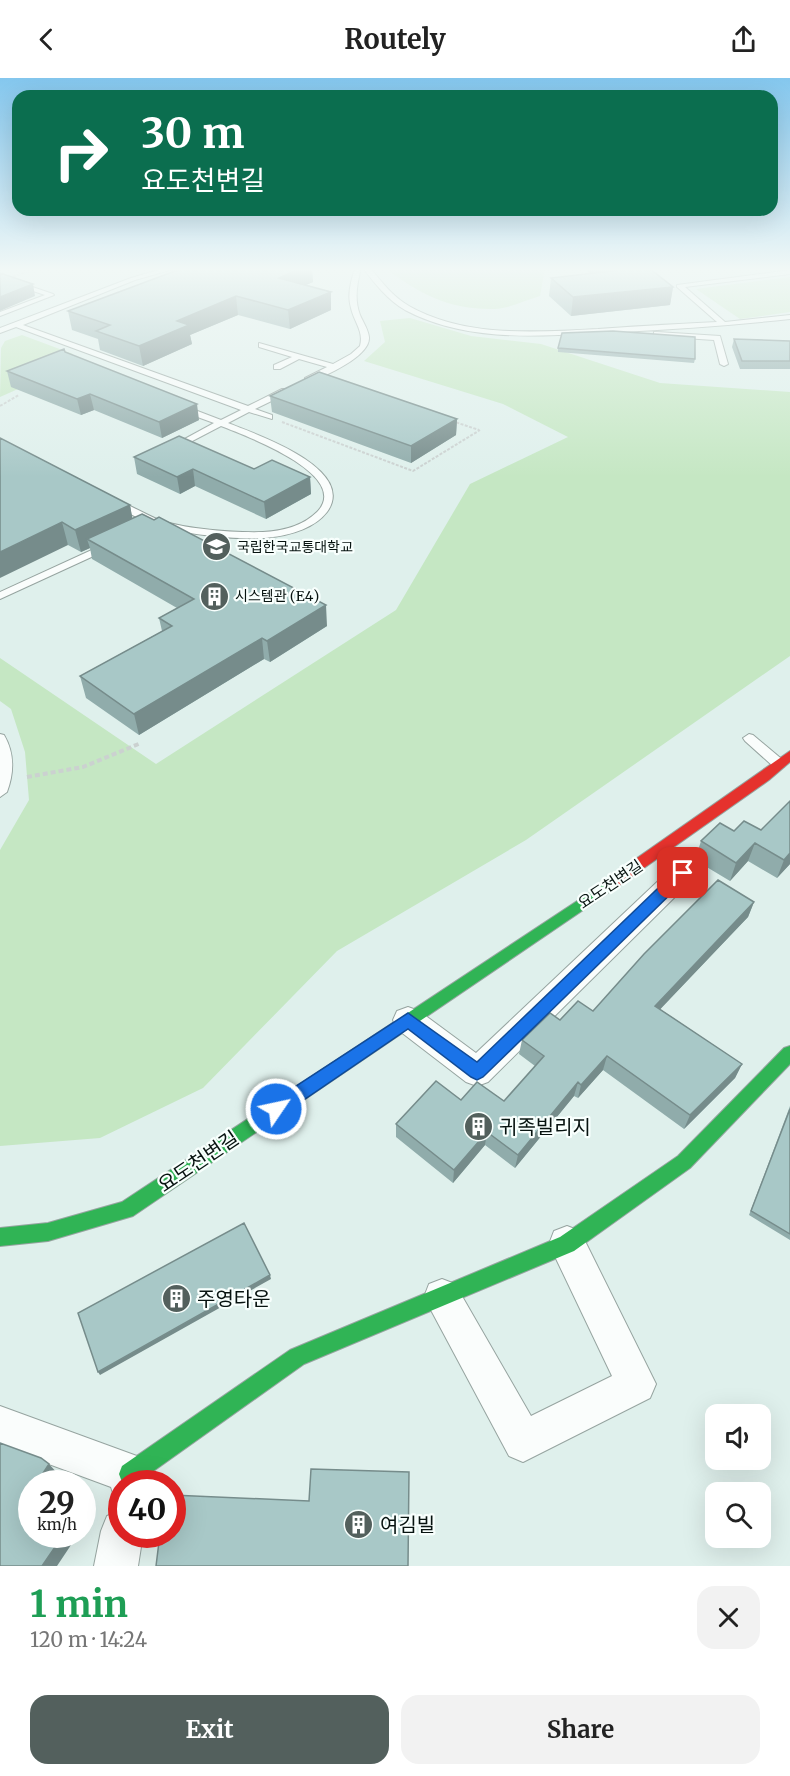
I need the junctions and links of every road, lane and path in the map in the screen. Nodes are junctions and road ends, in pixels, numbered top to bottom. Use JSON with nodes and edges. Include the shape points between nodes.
{"nodes":[{"id":1,"x":51,"y":337,"type":"edge"},
{"id":2,"x":364,"y":337,"type":"edge"},
{"id":3,"x":708,"y":337,"type":"edge"},
{"id":4,"x":262,"y":345,"type":"dead end"},
{"id":5,"x":300,"y":356,"type":"junction"},
{"id":6,"x":724,"y":364,"type":"dead end"},
{"id":7,"x":277,"y":367,"type":"dead end"},
{"id":8,"x":334,"y":367,"type":"junction"},
{"id":9,"x":300,"y":384,"type":"edge"},
{"id":10,"x":290,"y":389,"type":"edge"},
{"id":11,"x":19,"y":395,"type":"edge"},
{"id":12,"x":0,"y":406,"type":"edge"},
{"id":13,"x":178,"y":407,"type":"edge"},
{"id":14,"x":249,"y":410,"type":"junction"},
{"id":15,"x":269,"y":417,"type":"joint"},
{"id":16,"x":449,"y":420,"type":"edge"},
{"id":17,"x":220,"y":424,"type":"junction"},
{"id":18,"x":166,"y":450,"type":"edge"},
{"id":19,"x":102,"y":496,"type":"edge"},
{"id":20,"x":156,"y":523,"type":"junction"},
{"id":21,"x":146,"y":528,"type":"edge"},
{"id":22,"x":188,"y":540,"type":"edge"},
{"id":23,"x":114,"y":542,"type":"edge"},
{"id":24,"x":0,"y":596,"type":"edge"},
{"id":25,"x":0,"y":738,"type":"edge"},
{"id":26,"x":749,"y":738,"type":"dead end"},
{"id":27,"x":141,"y":742,"type":"dead end"},
{"id":28,"x":786,"y":763,"type":"edge"},
{"id":29,"x":27,"y":777,"type":"dead end"},
{"id":30,"x":0,"y":792,"type":"edge"},
{"id":31,"x":683,"y":873,"type":"dead end"},
{"id":32,"x":408,"y":1020,"type":"junction"},
{"id":33,"x":790,"y":1053,"type":"edge"},
{"id":34,"x":0,"y":1237,"type":"edge"},
{"id":35,"x":567,"y":1244,"type":"junction"},
{"id":36,"x":442,"y":1297,"type":"junction"},
{"id":37,"x":0,"y":1426,"type":"edge"},
{"id":38,"x":108,"y":1470,"type":"edge"},
{"id":39,"x":142,"y":1470,"type":"edge"},
{"id":40,"x":119,"y":1548,"type":"edge"},
{"id":41,"x":116,"y":1566,"type":"edge"}],
"edges":[{"from":1,"to":14,"type":"lane"},
{"from":2,"to":8,"type":"lane","via":[[366,342],[354,357]]},
{"from":3,"to":6,"type":"lane","via":[[717,338]]},
{"from":4,"to":5,"type":"lane"},
{"from":5,"to":7,"type":"lane"},
{"from":5,"to":8,"type":"lane"},
{"from":8,"to":9,"type":"lane"},
{"from":10,"to":14,"type":"lane"},
{"from":11,"to":12,"type":"path"},
{"from":13,"to":17,"type":"lane"},
{"from":14,"to":15,"type":"lane"},
{"from":14,"to":17,"type":"lane"},
{"from":15,"to":16,"type":"path","via":[[413,471],[480,430]]},
{"from":17,"to":18,"type":"lane"},
{"from":17,"to":20,"type":"lane","via":[[278,448],[316,472],[327,486],[325,510],[286,532],[258,535],[231,535]]},
{"from":19,"to":20,"type":"lane"},
{"from":20,"to":21,"type":"lane"},
{"from":20,"to":22,"type":"lane"},
{"from":23,"to":24,"type":"lane"},
{"from":25,"to":30,"type":"lane","via":[[7,777]]},
{"from":26,"to":28,"type":"lane"},
{"from":27,"to":29,"type":"path","via":[[83,767]]},
{"from":28,"to":32,"type":"street","name":"요도천변길"},
{"from":31,"to":32,"type":"street","via":[[477,1072]]},
{"from":32,"to":34,"type":"street","name":"요도천변길","via":[[126,1210],[48,1232]]},
{"from":33,"to":35,"type":"street","via":[[684,1162]]},
{"from":35,"to":36,"type":"street"},
{"from":35,"to":36,"type":"street","via":[[636,1384],[523,1442]]},
{"from":36,"to":39,"type":"street","via":[[297,1357]]},
{"from":37,"to":38,"type":"street"},
{"from":40,"to":41,"type":"street"}]}
